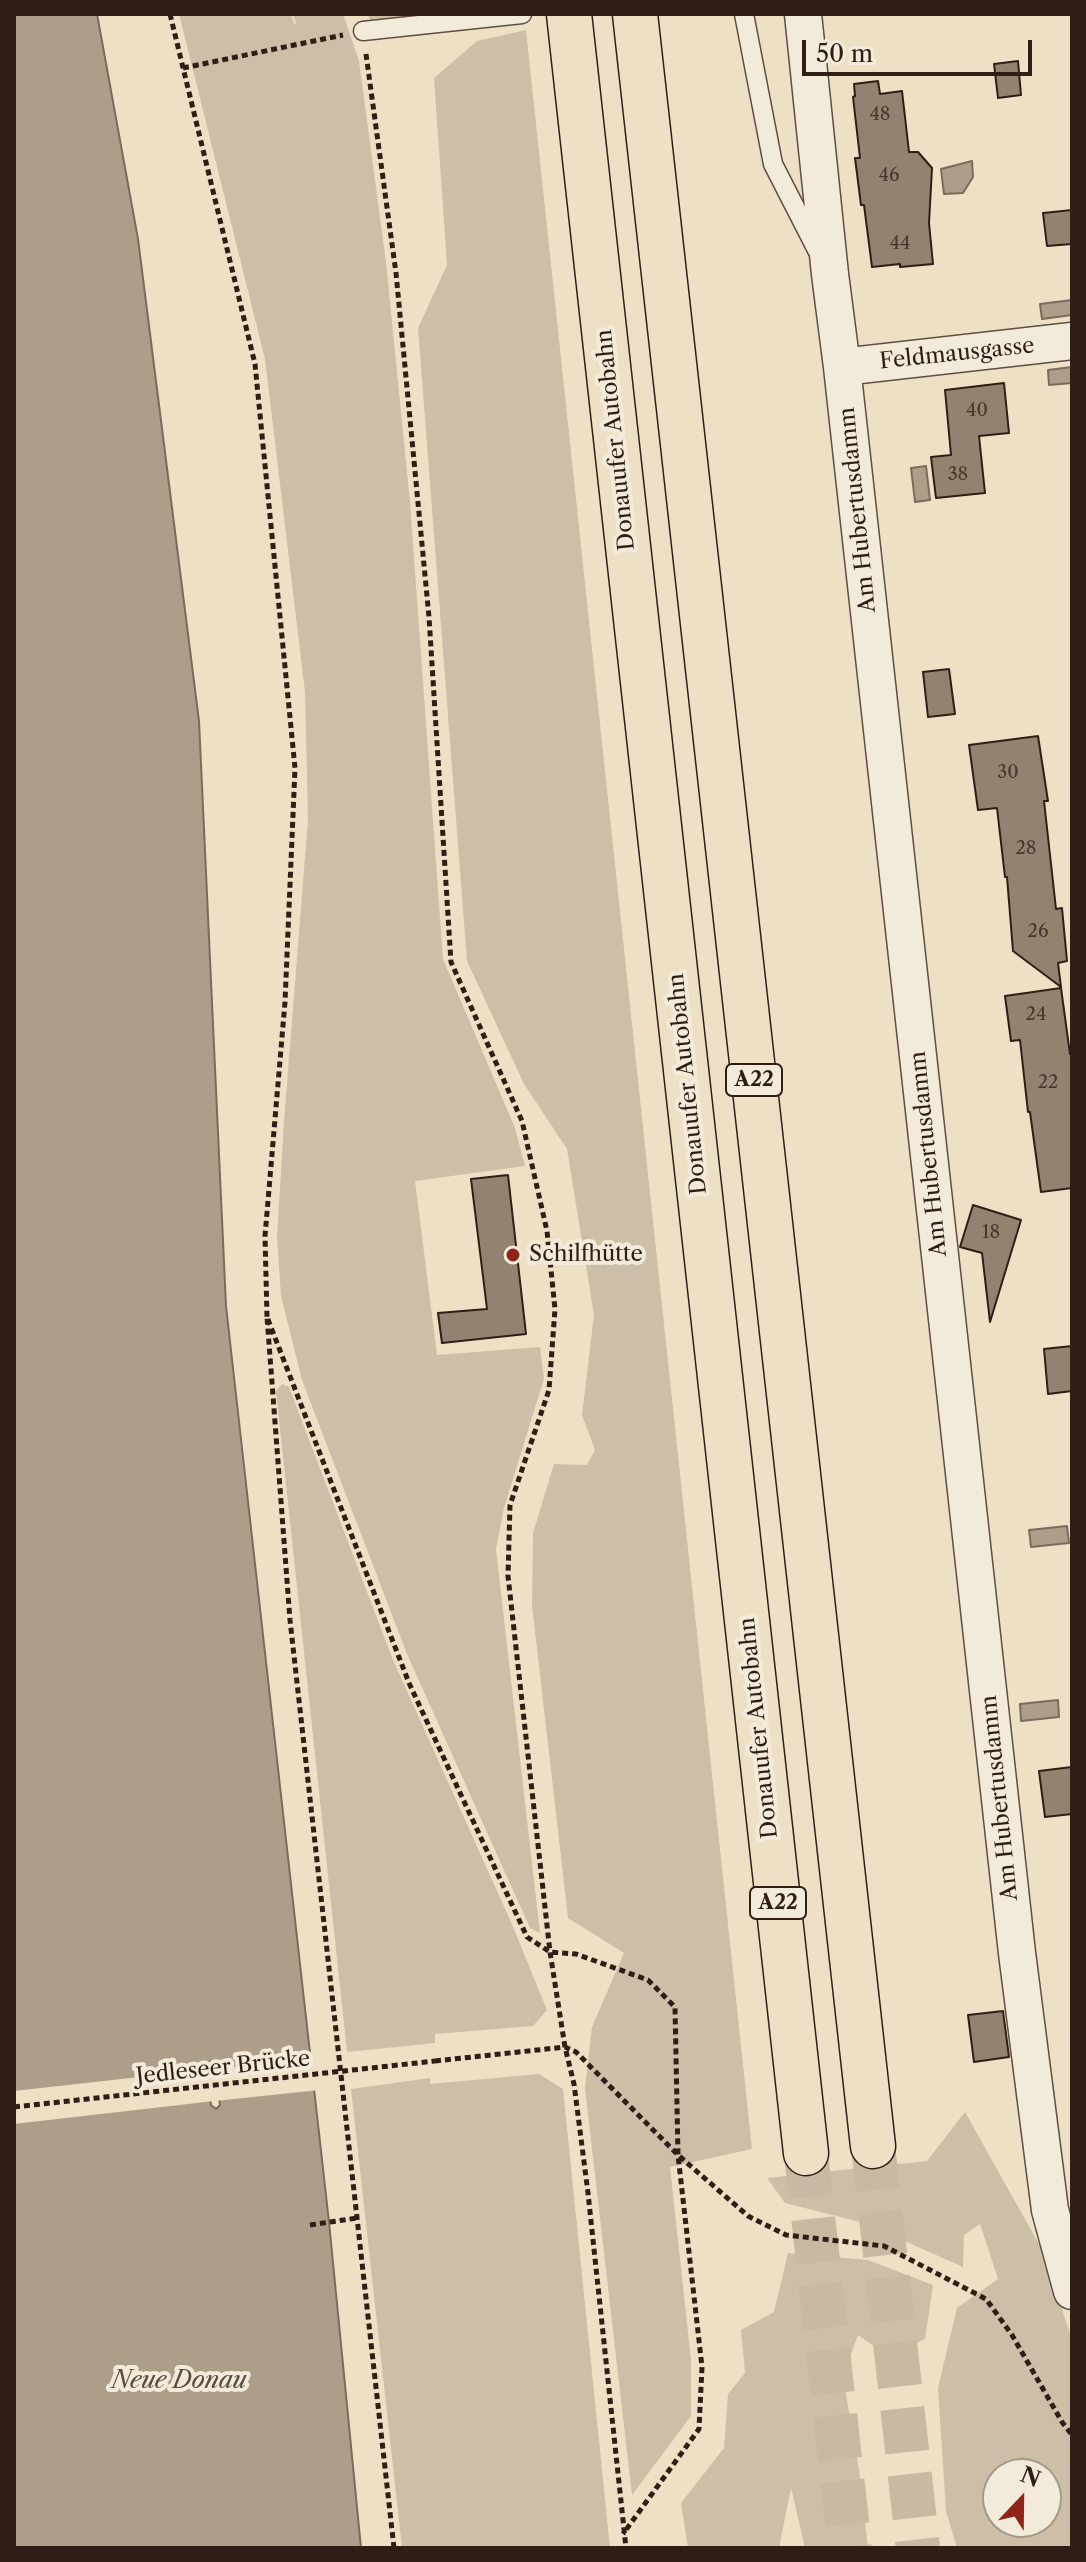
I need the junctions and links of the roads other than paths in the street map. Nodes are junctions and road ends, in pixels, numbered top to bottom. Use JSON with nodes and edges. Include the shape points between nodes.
{"nodes":[{"id":1,"x":522,"y":14,"type":"edge"},
{"id":2,"x":569,"y":14,"type":"edge"},
{"id":3,"x":635,"y":14,"type":"edge"},
{"id":4,"x":744,"y":14,"type":"edge"},
{"id":5,"x":803,"y":14,"type":"edge"},
{"id":6,"x":363,"y":31,"type":"road end"},
{"id":7,"x":830,"y":274,"type":"junction"},
{"id":8,"x":1072,"y":341,"type":"edge"},
{"id":9,"x":842,"y":367,"type":"junction"},
{"id":10,"x":873,"y":2146,"type":"tunnel mouth"},
{"id":11,"x":806,"y":2153,"type":"tunnel mouth"},
{"id":12,"x":1072,"y":2291,"type":"edge"}],
"edges":[{"from":1,"to":6,"type":"lane"},
{"from":2,"to":11,"type":"highway","name":"Donauufer Autobahn","number":"A22"},
{"from":3,"to":10,"type":"highway","number":"A22"},
{"from":4,"to":7,"type":"lane","via":[[773,164]]},
{"from":5,"to":7,"type":"street","name":"Am Hubertusdamm"},
{"from":7,"to":9,"type":"street","name":"Am Hubertusdamm"},
{"from":8,"to":9,"type":"street","name":"Feldmausgasse"},
{"from":9,"to":12,"type":"street","name":"Am Hubertusdamm","via":[[1017,1953],[1050,2210]]}]}
